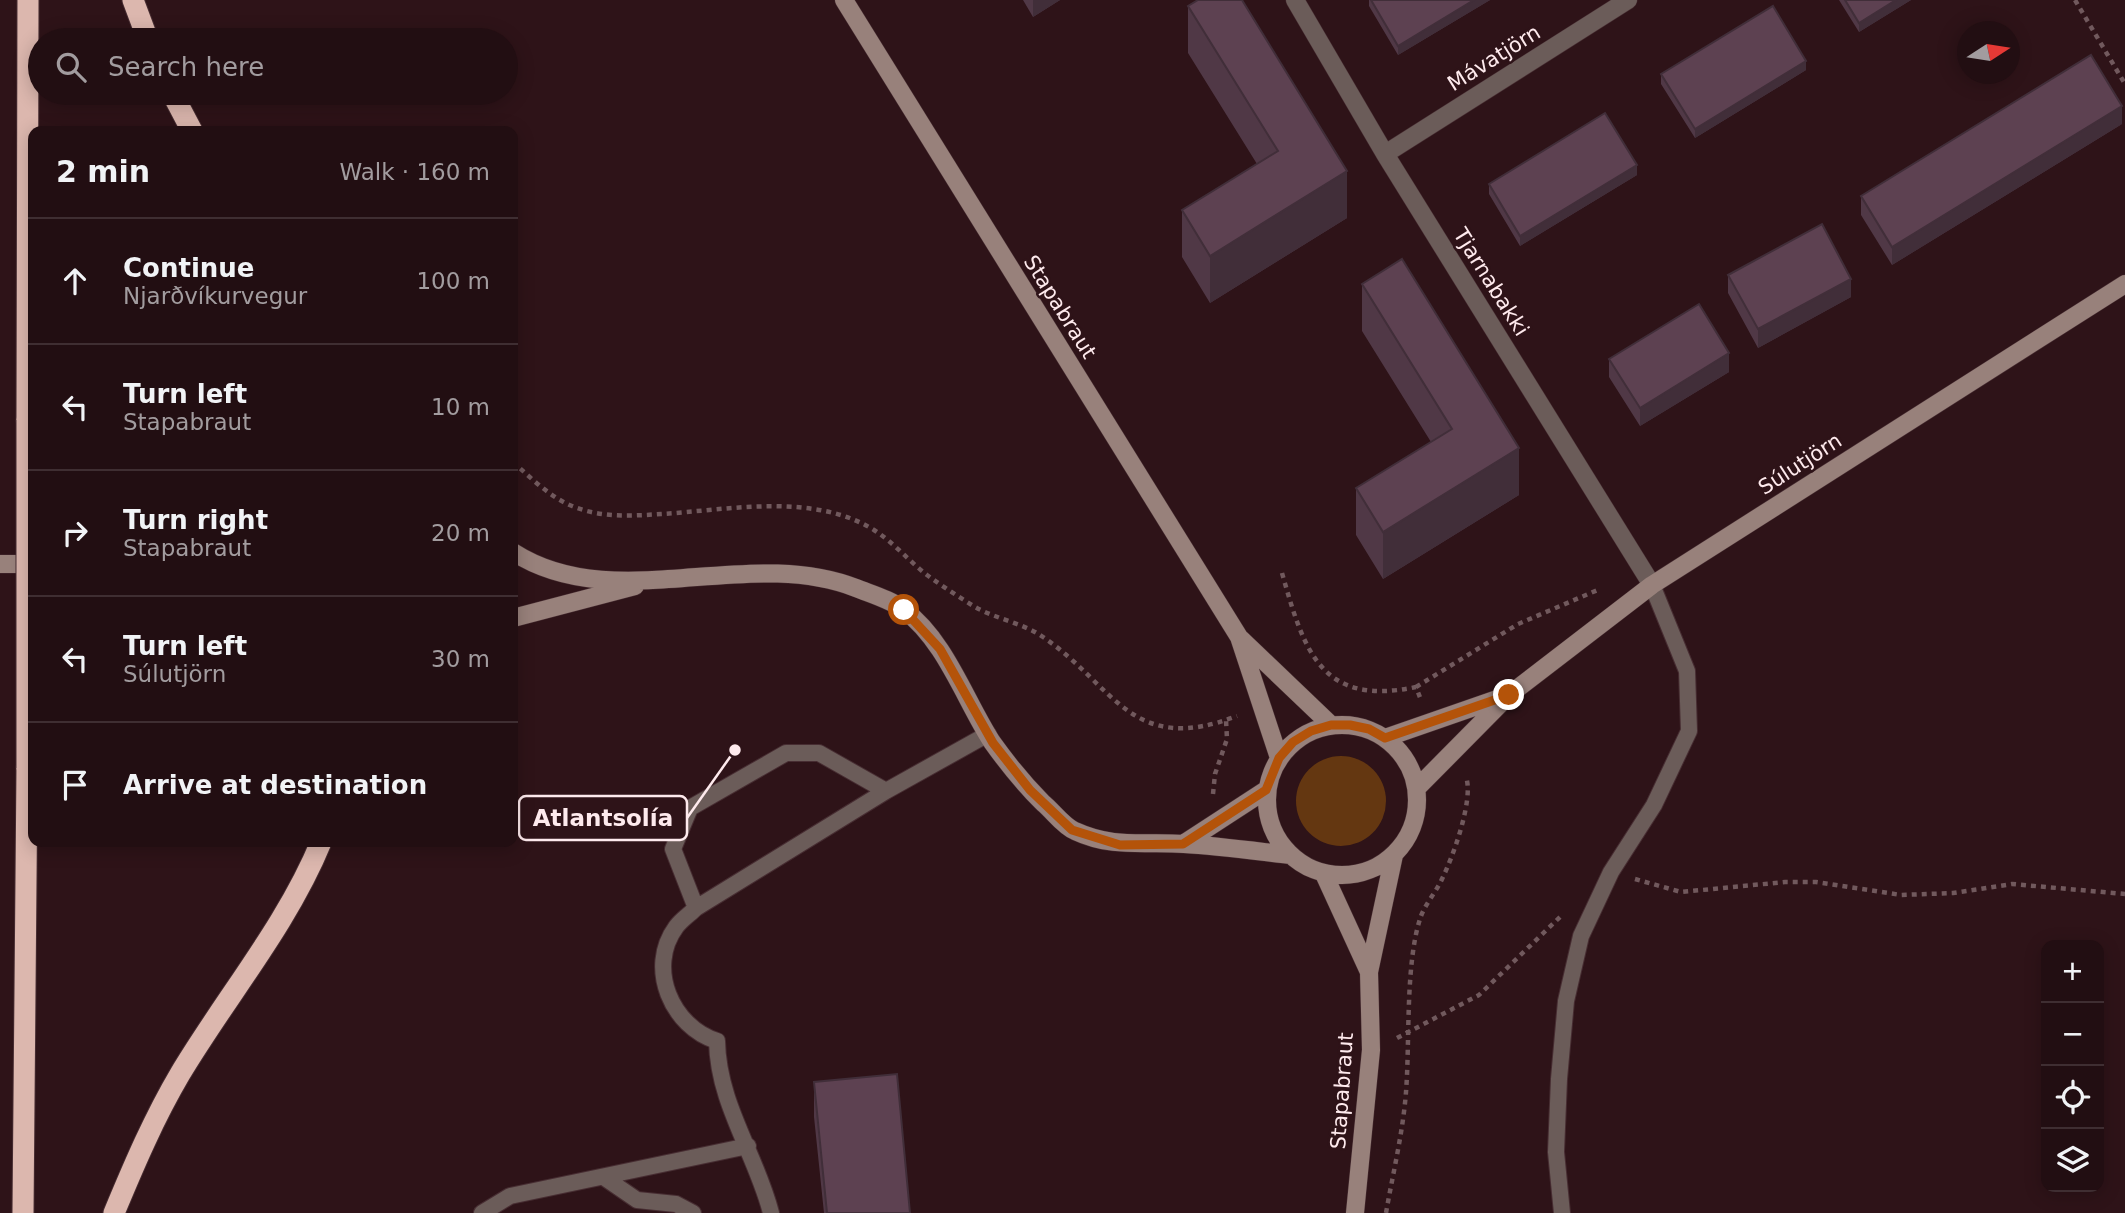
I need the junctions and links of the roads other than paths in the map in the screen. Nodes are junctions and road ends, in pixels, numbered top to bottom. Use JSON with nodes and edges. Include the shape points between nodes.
{"nodes":[{"id":1,"x":28,"y":0,"type":"edge"},
{"id":2,"x":133,"y":0,"type":"edge"},
{"id":3,"x":844,"y":0,"type":"edge"},
{"id":4,"x":1295,"y":0,"type":"edge"},
{"id":5,"x":1628,"y":0,"type":"edge"},
{"id":6,"x":144,"y":28,"type":"edge"},
{"id":7,"x":178,"y":105,"type":"edge"},
{"id":8,"x":189,"y":126,"type":"edge"},
{"id":9,"x":1385,"y":154,"type":"junction"},
{"id":10,"x":2125,"y":284,"type":"edge"},
{"id":11,"x":518,"y":554,"type":"edge"},
{"id":12,"x":0,"y":564,"type":"edge"},
{"id":13,"x":28,"y":564,"type":"edge"},
{"id":14,"x":1647,"y":578,"type":"junction"},
{"id":15,"x":655,"y":580,"type":"junction"},
{"id":16,"x":518,"y":617,"type":"edge"},
{"id":17,"x":1238,"y":637,"type":"junction"},
{"id":18,"x":1509,"y":695,"type":"junction"},
{"id":19,"x":1331,"y":725,"type":"junction"},
{"id":20,"x":988,"y":733,"type":"junction"},
{"id":21,"x":1385,"y":738,"type":"junction"},
{"id":22,"x":1279,"y":758,"type":"junction"},
{"id":23,"x":1417,"y":788,"type":"junction"},
{"id":24,"x":1266,"y":790,"type":"junction"},
{"id":25,"x":886,"y":791,"type":"junction"},
{"id":26,"x":1183,"y":844,"type":"junction"},
{"id":27,"x":318,"y":847,"type":"edge"},
{"id":28,"x":1290,"y":855,"type":"junction"},
{"id":29,"x":1394,"y":855,"type":"junction"},
{"id":30,"x":1324,"y":874,"type":"junction"},
{"id":31,"x":696,"y":908,"type":"junction"},
{"id":32,"x":1368,"y":972,"type":"junction"},
{"id":33,"x":748,"y":1146,"type":"junction"},
{"id":34,"x":605,"y":1178,"type":"junction"},
{"id":35,"x":23,"y":1213,"type":"edge"},
{"id":36,"x":114,"y":1213,"type":"edge"},
{"id":37,"x":482,"y":1213,"type":"edge"},
{"id":38,"x":693,"y":1213,"type":"edge"},
{"id":39,"x":771,"y":1213,"type":"edge"},
{"id":40,"x":1355,"y":1213,"type":"edge"},
{"id":41,"x":1562,"y":1213,"type":"edge"}],
"edges":[{"from":1,"to":35,"type":"highway","bridge":true},
{"from":2,"to":6,"type":"highway"},
{"from":3,"to":17,"type":"street","name":"Stapabraut"},
{"from":4,"to":9,"type":"street","name":"Tjarnabakki"},
{"from":5,"to":9,"type":"street","name":"Mávatjörn"},
{"from":7,"to":8,"type":"highway"},
{"from":9,"to":14,"type":"street","name":"Tjarnabakki"},
{"from":10,"to":14,"type":"street","name":"Súlutjörn"},
{"from":11,"to":15,"type":"street","via":[[558,573]]},
{"from":12,"to":13,"type":"street"},
{"from":14,"to":18,"type":"street","name":"Súlutjörn"},
{"from":14,"to":41,"type":"lane","via":[[1686,671],[1689,731],[1654,805],[1611,872],[1581,936],[1566,1001],[1559,1079],[1556,1152]]},
{"from":15,"to":16,"type":"street"},
{"from":15,"to":20,"type":"street","via":[[735,572],[799,575],[853,587],[904,610],[940,649]]},
{"from":17,"to":19,"type":"street","name":"Stapabraut"},
{"from":17,"to":22,"type":"street","name":"Stapabraut"},
{"from":18,"to":21,"type":"street","name":"Súlutjörn"},
{"from":18,"to":23,"type":"street","name":"Súlutjörn"},
{"from":19,"to":21,"type":"street","via":[[1369,729]]},
{"from":19,"to":22,"type":"street","name":"Stapabraut","via":[[1302,737]]},
{"from":20,"to":25,"type":"lane"},
{"from":20,"to":26,"type":"street","via":[[1030,790],[1072,830],[1120,845]]},
{"from":21,"to":23,"type":"street","name":"Stapabraut","via":[[1411,769]]},
{"from":22,"to":24,"type":"street","name":"Stapabraut"},
{"from":23,"to":29,"type":"street","name":"Stapabraut","via":[[1417,813],[1409,836]]},
{"from":24,"to":26,"type":"street"},
{"from":24,"to":28,"type":"street","name":"Stapabraut","via":[[1267,814],[1275,836]]},
{"from":25,"to":31,"type":"lane"},
{"from":25,"to":31,"type":"lane","via":[[819,753],[786,753],[690,808],[673,849]]},
{"from":26,"to":28,"type":"street"},
{"from":27,"to":36,"type":"highway","via":[[283,913],[180,1075],[141,1147]]},
{"from":28,"to":30,"type":"street","name":"Stapabraut"},
{"from":29,"to":30,"type":"street","name":"Stapabraut","via":[[1373,869],[1349,876]]},
{"from":29,"to":32,"type":"street","name":"Stapabraut"},
{"from":30,"to":32,"type":"street","name":"Stapabraut"},
{"from":31,"to":33,"type":"lane","via":[[677,925],[669,940],[664,956],[666,988],[680,1018],[701,1037],[717,1041],[725,1098]]},
{"from":32,"to":40,"type":"street","name":"Stapabraut","via":[[1371,1050]]},
{"from":33,"to":34,"type":"lane"},
{"from":33,"to":39,"type":"lane"},
{"from":34,"to":37,"type":"lane","via":[[510,1196]]},
{"from":34,"to":38,"type":"lane","via":[[637,1200],[676,1204]]}]}
